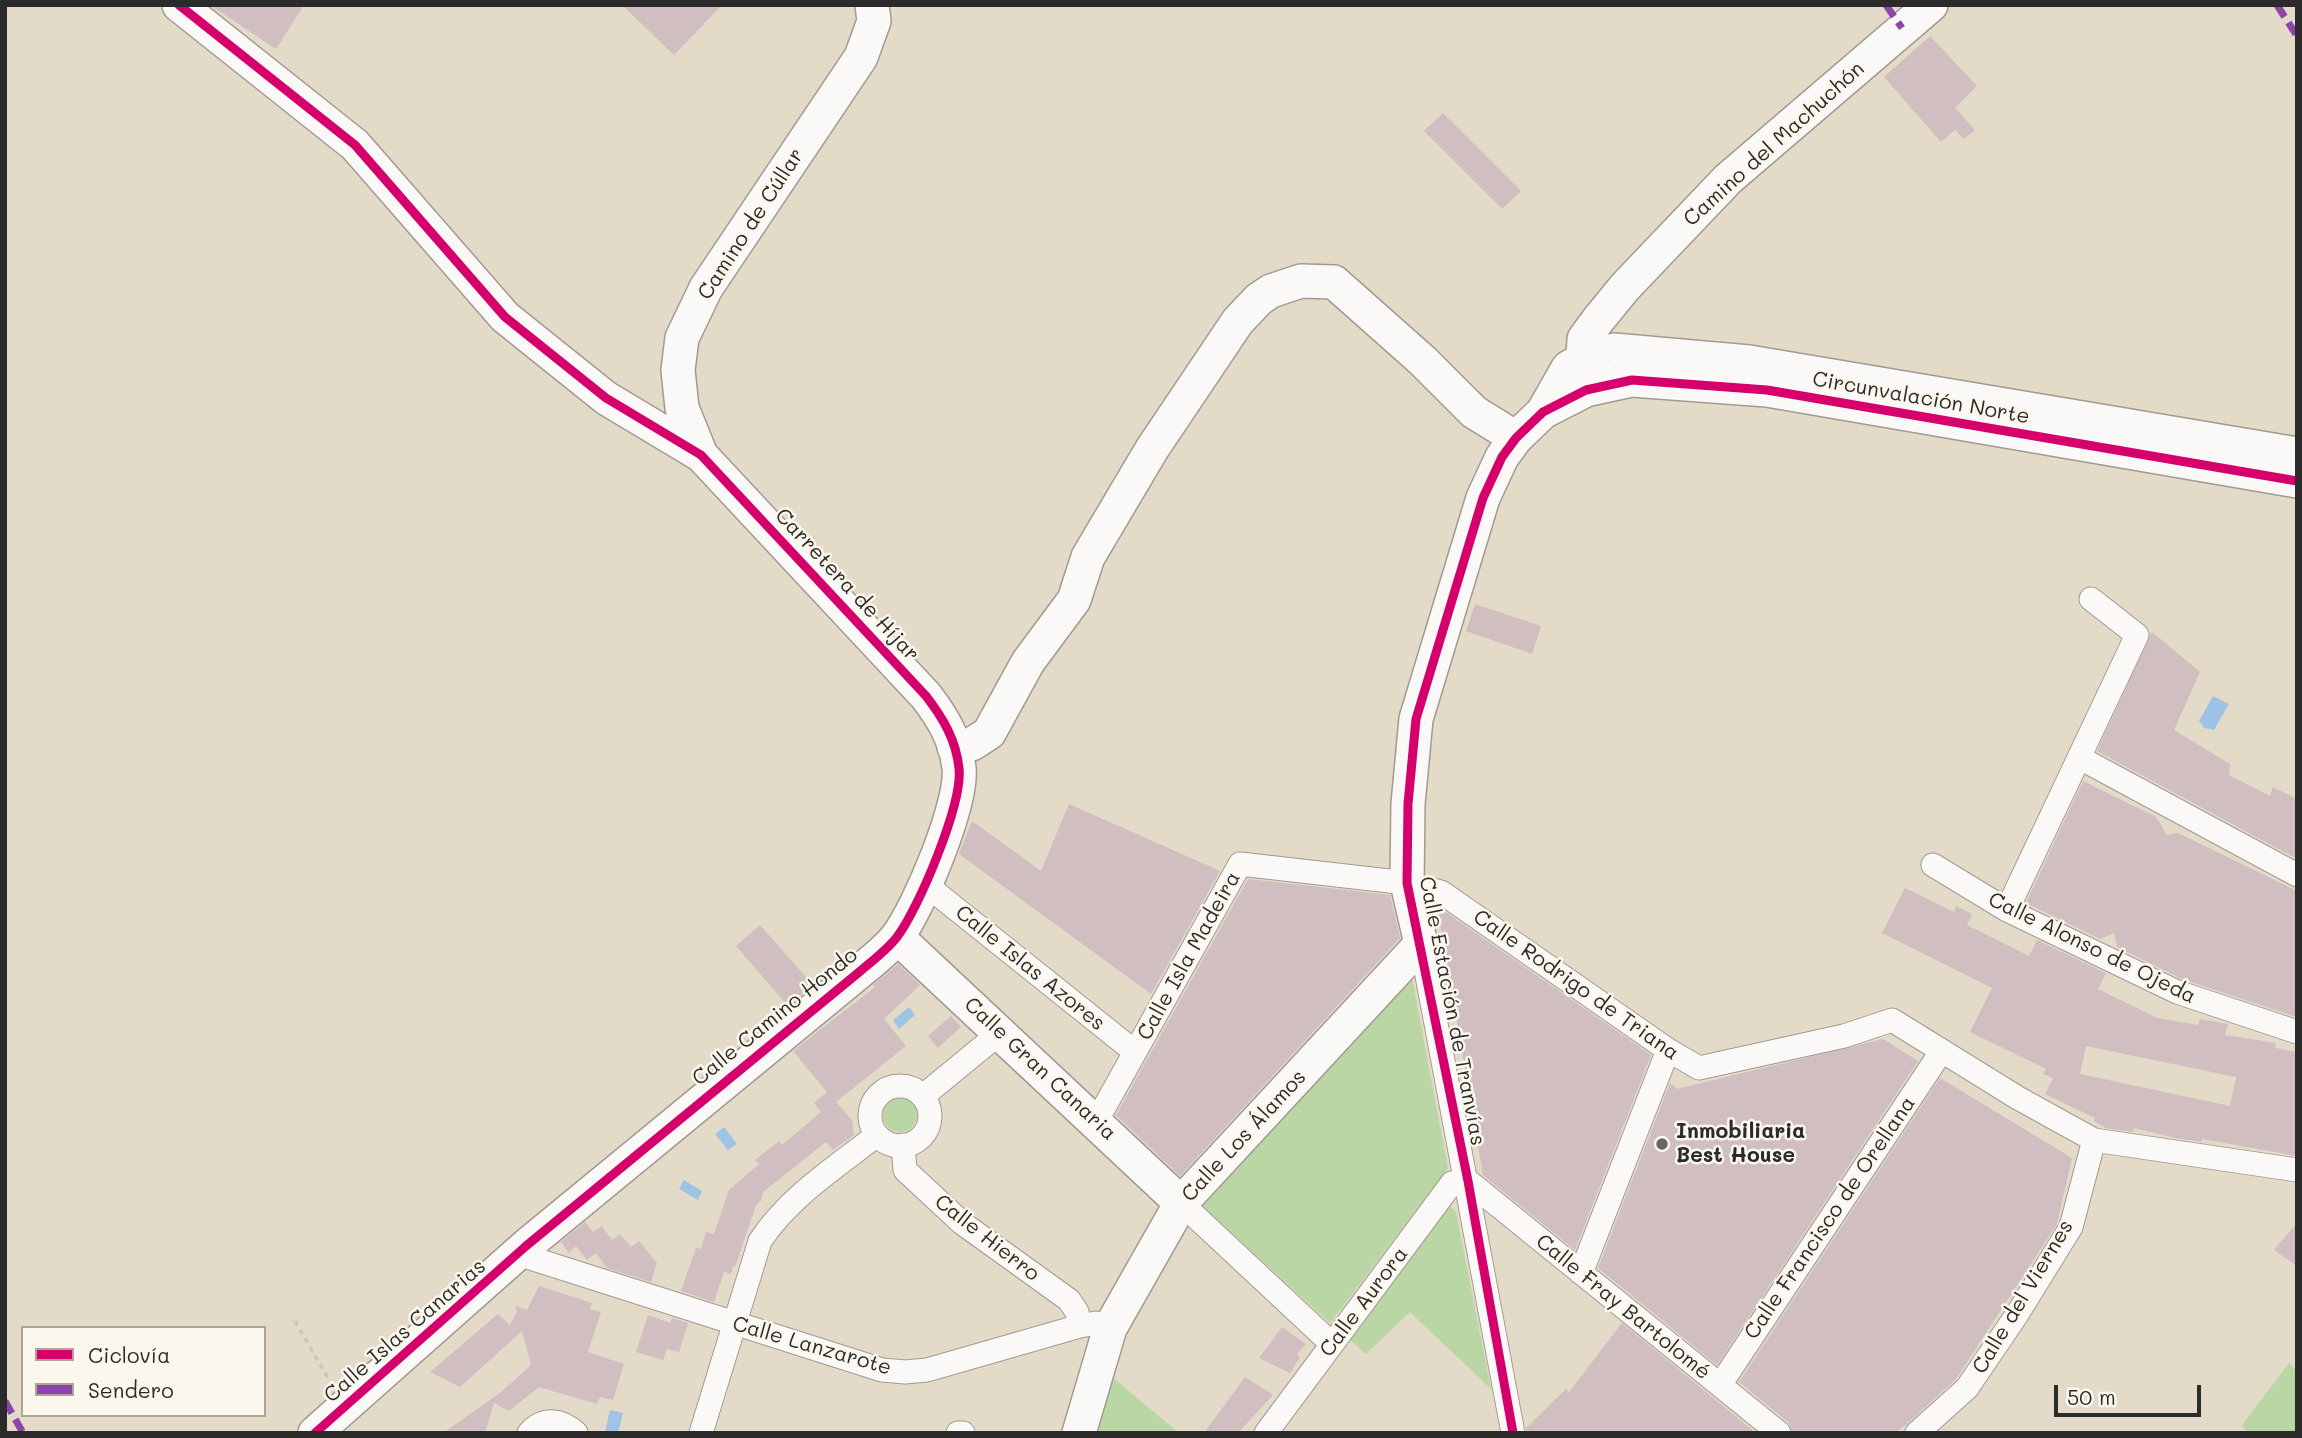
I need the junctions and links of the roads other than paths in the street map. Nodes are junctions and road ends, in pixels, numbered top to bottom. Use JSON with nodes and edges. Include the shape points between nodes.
{"nodes":[{"id":1,"x":179,"y":5,"type":"edge"},
{"id":2,"x":872,"y":5,"type":"edge"},
{"id":3,"x":1931,"y":5,"type":"edge"},
{"id":4,"x":1583,"y":359,"type":"junction"},
{"id":5,"x":1632,"y":380,"type":"junction"},
{"id":6,"x":1543,"y":412,"type":"junction"},
{"id":7,"x":1516,"y":438,"type":"junction"},
{"id":8,"x":2297,"y":454,"type":"edge"},
{"id":9,"x":701,"y":455,"type":"junction"},
{"id":10,"x":2297,"y":481,"type":"edge"},
{"id":11,"x":2091,"y":599,"type":"dead end"},
{"id":12,"x":954,"y":747,"type":"junction"},
{"id":13,"x":2080,"y":758,"type":"junction"},
{"id":14,"x":1933,"y":866,"type":"dead end"},
{"id":15,"x":2297,"y":874,"type":"edge"},
{"id":16,"x":1407,"y":883,"type":"junction"},
{"id":17,"x":925,"y":884,"type":"junction"},
{"id":18,"x":2007,"y":910,"type":"junction"},
{"id":19,"x":897,"y":937,"type":"junction"},
{"id":20,"x":1421,"y":944,"type":"junction"},
{"id":21,"x":1001,"y":1032,"type":"junction"},
{"id":22,"x":2297,"y":1032,"type":"edge"},
{"id":23,"x":1668,"y":1050,"type":"junction"},
{"id":24,"x":1135,"y":1052,"type":"junction"},
{"id":25,"x":1941,"y":1052,"type":"junction"},
{"id":26,"x":923,"y":1096,"type":"junction"},
{"id":27,"x":1096,"y":1122,"type":"junction"},
{"id":28,"x":877,"y":1135,"type":"junction"},
{"id":29,"x":2094,"y":1140,"type":"junction"},
{"id":30,"x":903,"y":1145,"type":"junction"},
{"id":31,"x":2297,"y":1170,"type":"edge"},
{"id":32,"x":1468,"y":1181,"type":"junction"},
{"id":33,"x":1181,"y":1203,"type":"junction"},
{"id":34,"x":518,"y":1254,"type":"junction"},
{"id":35,"x":1581,"y":1273,"type":"junction"},
{"id":36,"x":733,"y":1324,"type":"junction"},
{"id":37,"x":1095,"y":1327,"type":"junction"},
{"id":38,"x":1332,"y":1344,"type":"junction"},
{"id":39,"x":1720,"y":1385,"type":"junction"},
{"id":40,"x":314,"y":1433,"type":"edge"},
{"id":41,"x":528,"y":1433,"type":"edge"},
{"id":42,"x":576,"y":1433,"type":"edge"},
{"id":43,"x":701,"y":1433,"type":"edge"},
{"id":44,"x":1079,"y":1433,"type":"edge"},
{"id":45,"x":1265,"y":1433,"type":"edge"},
{"id":46,"x":1513,"y":1433,"type":"edge"},
{"id":47,"x":1779,"y":1433,"type":"edge"},
{"id":48,"x":1917,"y":1433,"type":"edge"}],
"edges":[{"from":1,"to":9,"type":"street","via":[[355,145],[505,317],[606,398]]},
{"from":2,"to":9,"type":"street","name":"Camino de Cúllar","via":[[874,21],[861,58],[706,288],[682,338],[678,370],[682,408]]},
{"from":3,"to":4,"type":"street","name":"Camino del Machuchón","via":[[1728,179],[1598,320],[1584,339]]},
{"from":4,"to":5,"type":"street","via":[[1594,370]]},
{"from":4,"to":6,"type":"street","via":[[1569,368]]},
{"from":4,"to":8,"type":"street","name":"Circunvalación Norte","via":[[1614,350],[1749,362]]},
{"from":5,"to":6,"type":"street","name":"Circunvalación Norte","via":[[1586,390]]},
{"from":5,"to":10,"type":"street","name":"Circunvalación Norte","via":[[1794,394]]},
{"from":6,"to":7,"type":"street","name":"Calle Estación de Tranvías"},
{"from":7,"to":12,"type":"street","via":[[1474,412],[1334,282],[1301,281],[1271,291],[1238,321],[1152,450],[1088,557],[1074,600],[1028,662],[989,733],[972,744]]},
{"from":7,"to":16,"type":"street","name":"Calle Estación de Tranvías","via":[[1483,498],[1416,719]]},
{"from":9,"to":12,"type":"street","name":"Carretera de Híjar","via":[[926,696],[942,715]]},
{"from":11,"to":13,"type":"street","via":[[2137,635]]},
{"from":12,"to":17,"type":"street","name":"Calle Camino Hondo","via":[[959,790]]},
{"from":13,"to":15,"type":"street"},
{"from":13,"to":18,"type":"street"},
{"from":14,"to":18,"type":"street","name":"Calle Alonso de Ojeda"},
{"from":16,"to":20,"type":"street","name":"Calle Estación de Tranvías"},
{"from":16,"to":23,"type":"street","name":"Calle Rodrigo de Triana","via":[[1441,891]]},
{"from":16,"to":24,"type":"street","name":"Calle Isla Madeira","via":[[1240,864]]},
{"from":17,"to":19,"type":"street","name":"Calle Camino Hondo"},
{"from":17,"to":24,"type":"street","name":"Calle Islas Azores"},
{"from":18,"to":22,"type":"street","name":"Calle Alonso de Ojeda","via":[[2177,992]]},
{"from":19,"to":21,"type":"street","name":"Calle Gran Canaria"},
{"from":19,"to":34,"type":"street","name":"Calle Camino Hondo"},
{"from":20,"to":32,"type":"street","name":"Calle Estación de Tranvías"},
{"from":20,"to":33,"type":"street","name":"Calle Los Álamos"},
{"from":21,"to":26,"type":"street"},
{"from":21,"to":27,"type":"street","name":"Calle Gran Canaria"},
{"from":23,"to":25,"type":"street","name":"Calle Rodrigo de Triana","via":[[1699,1069],[1844,1036],[1892,1020]]},
{"from":23,"to":35,"type":"street"},
{"from":24,"to":27,"type":"street","name":"Calle Isla Madeira"},
{"from":25,"to":29,"type":"street","name":"Calle Rodrigo de Triana"},
{"from":25,"to":39,"type":"street","name":"Calle Francisco de Orellana"},
{"from":26,"to":28,"type":"street","via":[[906,1086],[895,1086],[878,1096],[870,1115]]},
{"from":26,"to":30,"type":"street","via":[[930,1113],[927,1130],[913,1143]]},
{"from":27,"to":33,"type":"street","name":"Calle Gran Canaria"},
{"from":28,"to":30,"type":"street"},
{"from":28,"to":36,"type":"street","via":[[774,1220],[760,1241]]},
{"from":29,"to":31,"type":"street","name":"Calle Rodrigo de Triana"},
{"from":29,"to":48,"type":"street","name":"Calle del Viernes","via":[[2071,1227],[1967,1388]]},
{"from":30,"to":37,"type":"street","name":"Calle Hierro","via":[[905,1170],[962,1223],[1069,1300]]},
{"from":32,"to":35,"type":"street","name":"Calle Fray Bartolomé"},
{"from":32,"to":38,"type":"street","name":"Calle Aurora","via":[[1452,1183]]},
{"from":32,"to":46,"type":"street","name":"Calle Estación de Tranvías"},
{"from":33,"to":37,"type":"street","name":"Calle Los Álamos"},
{"from":33,"to":38,"type":"street"},
{"from":34,"to":36,"type":"street","name":"Calle Lanzarote"},
{"from":34,"to":40,"type":"street","name":"Calle Islas Canarias"},
{"from":35,"to":39,"type":"street","name":"Calle Fray Bartolomé"},
{"from":36,"to":37,"type":"street","name":"Calle Lanzarote","via":[[905,1373]]},
{"from":36,"to":43,"type":"street"},
{"from":37,"to":44,"type":"street","name":"Calle Los Álamos"},
{"from":38,"to":45,"type":"street","name":"Calle Aurora"},
{"from":39,"to":47,"type":"street","name":"Calle Fray Bartolomé"},
{"from":41,"to":42,"type":"street","via":[[550,1421]]}]}
